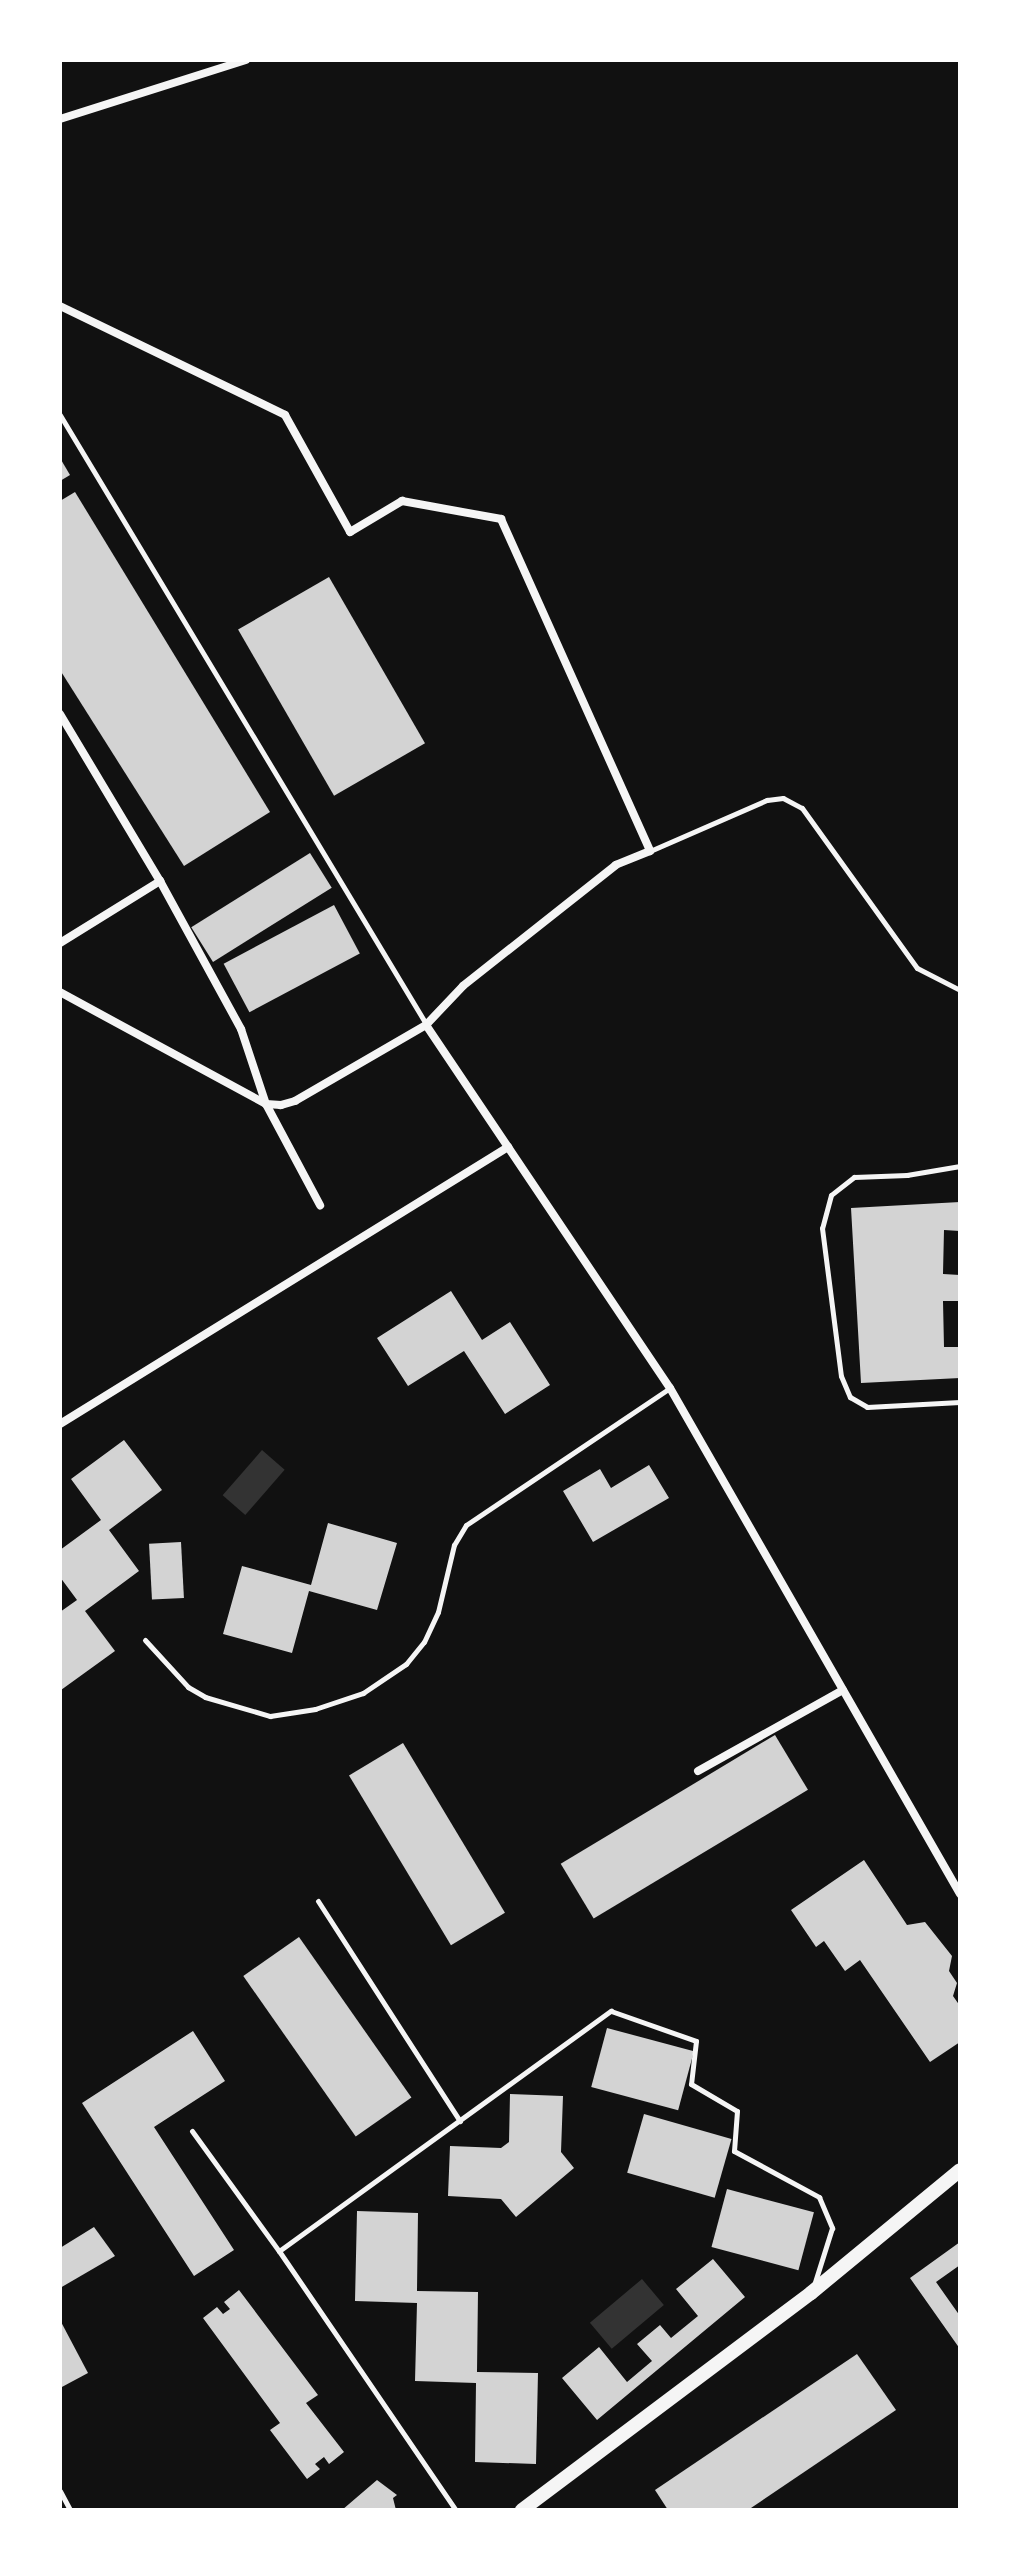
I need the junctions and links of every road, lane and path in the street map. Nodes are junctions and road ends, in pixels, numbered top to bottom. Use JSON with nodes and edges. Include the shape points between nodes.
{"nodes":[{"id":1,"x":246,"y":60,"type":"edge"},
{"id":2,"x":60,"y":119,"type":"edge"},
{"id":3,"x":60,"y":306,"type":"edge"},
{"id":4,"x":60,"y":415,"type":"edge"},
{"id":5,"x":60,"y":714,"type":"edge"},
{"id":6,"x":650,"y":851,"type":"junction"},
{"id":7,"x":160,"y":881,"type":"junction"},
{"id":8,"x":60,"y":943,"type":"edge"},
{"id":9,"x":960,"y":990,"type":"edge"},
{"id":10,"x":60,"y":992,"type":"edge"},
{"id":11,"x":426,"y":1025,"type":"junction"},
{"id":12,"x":266,"y":1104,"type":"junction"},
{"id":13,"x":508,"y":1147,"type":"junction"},
{"id":14,"x":960,"y":1166,"type":"edge"},
{"id":15,"x":320,"y":1205,"type":"dead end"},
{"id":16,"x":670,"y":1388,"type":"junction"},
{"id":17,"x":960,"y":1402,"type":"edge"},
{"id":18,"x":60,"y":1424,"type":"edge"},
{"id":19,"x":145,"y":1640,"type":"dead end"},
{"id":20,"x":843,"y":1690,"type":"junction"},
{"id":21,"x":698,"y":1771,"type":"dead end"},
{"id":22,"x":960,"y":1894,"type":"edge"},
{"id":23,"x":318,"y":1901,"type":"dead end"},
{"id":24,"x":460,"y":2121,"type":"junction"},
{"id":25,"x":192,"y":2131,"type":"dead end"},
{"id":26,"x":960,"y":2170,"type":"edge"},
{"id":27,"x":279,"y":2251,"type":"junction"},
{"id":28,"x":811,"y":2293,"type":"junction"},
{"id":29,"x":60,"y":2491,"type":"edge"},
{"id":30,"x":70,"y":2510,"type":"edge"},
{"id":31,"x":456,"y":2510,"type":"edge"},
{"id":32,"x":522,"y":2510,"type":"edge"}],
"edges":[{"from":1,"to":2,"type":"street"},
{"from":3,"to":6,"type":"street","via":[[285,415],[350,532],[402,501],[501,519]]},
{"from":4,"to":11,"type":"lane"},
{"from":5,"to":7,"type":"street"},
{"from":6,"to":9,"type":"lane","via":[[767,800],[783,798],[802,808],[917,968]]},
{"from":6,"to":11,"type":"street","via":[[616,865],[463,986]]},
{"from":7,"to":8,"type":"street"},
{"from":7,"to":12,"type":"street","via":[[241,1029]]},
{"from":10,"to":12,"type":"street"},
{"from":11,"to":12,"type":"street","via":[[295,1101]]},
{"from":11,"to":13,"type":"street"},
{"from":12,"to":15,"type":"street"},
{"from":13,"to":16,"type":"street"},
{"from":13,"to":18,"type":"street"},
{"from":14,"to":17,"type":"lane","via":[[854,1177],[831,1195],[822,1228],[841,1376],[850,1397],[867,1407]]},
{"from":16,"to":19,"type":"lane","via":[[466,1525],[454,1545],[438,1612],[424,1642],[406,1664],[363,1693],[315,1709],[270,1716],[188,1687]]},
{"from":16,"to":20,"type":"street"},
{"from":20,"to":21,"type":"street"},
{"from":20,"to":22,"type":"street"},
{"from":23,"to":24,"type":"lane"},
{"from":24,"to":27,"type":"lane"},
{"from":24,"to":28,"type":"lane","via":[[611,2011],[696,2041],[691,2084],[737,2111],[734,2151],[819,2197],[832,2228]]},
{"from":25,"to":27,"type":"lane"},
{"from":26,"to":28,"type":"main road"},
{"from":27,"to":31,"type":"lane"},
{"from":28,"to":32,"type":"main road"},
{"from":29,"to":30,"type":"lane"}]}
